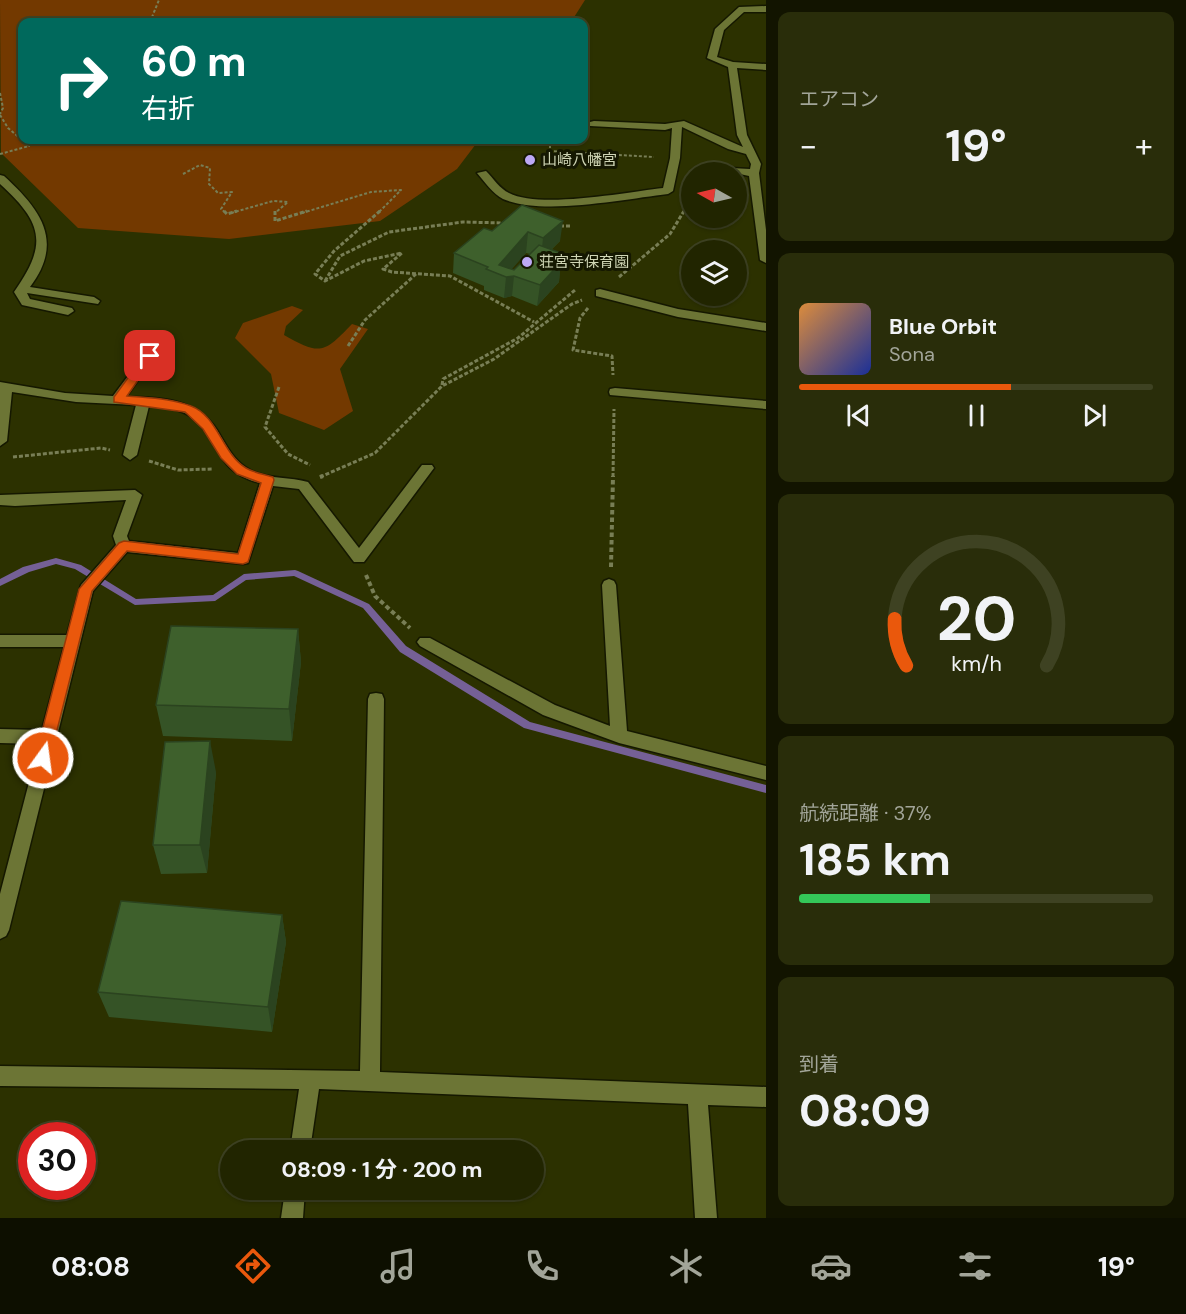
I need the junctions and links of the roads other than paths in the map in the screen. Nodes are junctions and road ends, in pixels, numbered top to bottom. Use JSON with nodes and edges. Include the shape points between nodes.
{"nodes":[{"id":1,"x":763,"y":0,"type":"edge"},
{"id":2,"x":766,"y":9,"type":"edge"},
{"id":3,"x":732,"y":65,"type":"junction"},
{"id":4,"x":766,"y":68,"type":"edge"},
{"id":5,"x":594,"y":124,"type":"dead end"},
{"id":6,"x":677,"y":124,"type":"junction"},
{"id":7,"x":750,"y":152,"type":"junction"},
{"id":8,"x":759,"y":167,"type":"edge"},
{"id":9,"x":482,"y":173,"type":"dead end"},
{"id":10,"x":0,"y":178,"type":"edge"},
{"id":11,"x":766,"y":260,"type":"edge"},
{"id":12,"x":24,"y":289,"type":"junction"},
{"id":13,"x":600,"y":293,"type":"road end"},
{"id":14,"x":94,"y":301,"type":"dead end"},
{"id":15,"x":68,"y":311,"type":"dead end"},
{"id":16,"x":766,"y":327,"type":"edge"},
{"id":17,"x":150,"y":356,"type":"dead end"},
{"id":18,"x":3,"y":386,"type":"edge"},
{"id":19,"x":615,"y":392,"type":"road end"},
{"id":20,"x":118,"y":399,"type":"junction"},
{"id":21,"x":144,"y":401,"type":"junction"},
{"id":22,"x":766,"y":405,"type":"edge"},
{"id":23,"x":0,"y":441,"type":"edge"},
{"id":24,"x":130,"y":455,"type":"dead end"},
{"id":25,"x":427,"y":468,"type":"dead end"},
{"id":26,"x":268,"y":480,"type":"junction"},
{"id":27,"x":0,"y":500,"type":"edge"},
{"id":28,"x":124,"y":546,"type":"junction"},
{"id":29,"x":609,"y":585,"type":"road end"},
{"id":30,"x":0,"y":641,"type":"edge"},
{"id":31,"x":72,"y":641,"type":"junction"},
{"id":32,"x":425,"y":642,"type":"road end"},
{"id":33,"x":376,"y":699,"type":"dead end"},
{"id":34,"x":0,"y":736,"type":"edge"},
{"id":35,"x":619,"y":736,"type":"junction"},
{"id":36,"x":48,"y":737,"type":"junction"},
{"id":37,"x":766,"y":773,"type":"edge"},
{"id":38,"x":0,"y":930,"type":"edge"},
{"id":39,"x":0,"y":1076,"type":"edge"},
{"id":40,"x":310,"y":1079,"type":"junction"},
{"id":41,"x":370,"y":1082,"type":"junction"},
{"id":42,"x":697,"y":1093,"type":"junction"},
{"id":43,"x":766,"y":1097,"type":"edge"},
{"id":44,"x":301,"y":1140,"type":"edge"},
{"id":45,"x":295,"y":1200,"type":"edge"},
{"id":46,"x":292,"y":1218,"type":"edge"},
{"id":47,"x":706,"y":1218,"type":"edge"}],
"edges":[{"from":1,"to":2,"type":"street"},
{"from":2,"to":3,"type":"street","via":[[742,9],[720,29],[712,58]]},
{"from":3,"to":4,"type":"street"},
{"from":3,"to":7,"type":"street","via":[[742,135]]},
{"from":5,"to":6,"type":"street"},
{"from":6,"to":7,"type":"street"},
{"from":6,"to":9,"type":"street","via":[[668,191],[537,202],[506,196]]},
{"from":7,"to":8,"type":"street"},
{"from":8,"to":11,"type":"street"},
{"from":10,"to":12,"type":"street","via":[[19,194],[43,232],[42,255]]},
{"from":12,"to":14,"type":"street"},
{"from":12,"to":15,"type":"street","via":[[21,292],[26,302]]},
{"from":13,"to":16,"type":"street","via":[[678,313]]},
{"from":17,"to":20,"type":"street"},
{"from":18,"to":20,"type":"street","via":[[88,400]]},
{"from":18,"to":23,"type":"street"},
{"from":19,"to":22,"type":"street"},
{"from":20,"to":21,"type":"street"},
{"from":21,"to":24,"type":"street"},
{"from":21,"to":26,"type":"street","via":[[189,409],[208,426],[225,455],[241,471]]},
{"from":25,"to":26,"type":"street","via":[[359,558],[303,485]]},
{"from":26,"to":28,"type":"street","via":[[243,559]]},
{"from":27,"to":28,"type":"street","via":[[135,495],[120,536]]},
{"from":28,"to":31,"type":"street","via":[[86,589]]},
{"from":29,"to":35,"type":"street"},
{"from":30,"to":31,"type":"street"},
{"from":31,"to":36,"type":"street"},
{"from":32,"to":35,"type":"street","via":[[549,710]]},
{"from":33,"to":41,"type":"street"},
{"from":34,"to":36,"type":"street"},
{"from":35,"to":37,"type":"street"},
{"from":36,"to":38,"type":"street"},
{"from":39,"to":40,"type":"street"},
{"from":40,"to":41,"type":"street"},
{"from":40,"to":44,"type":"street"},
{"from":41,"to":42,"type":"street"},
{"from":42,"to":43,"type":"street"},
{"from":42,"to":47,"type":"street"},
{"from":45,"to":46,"type":"street"}]}
